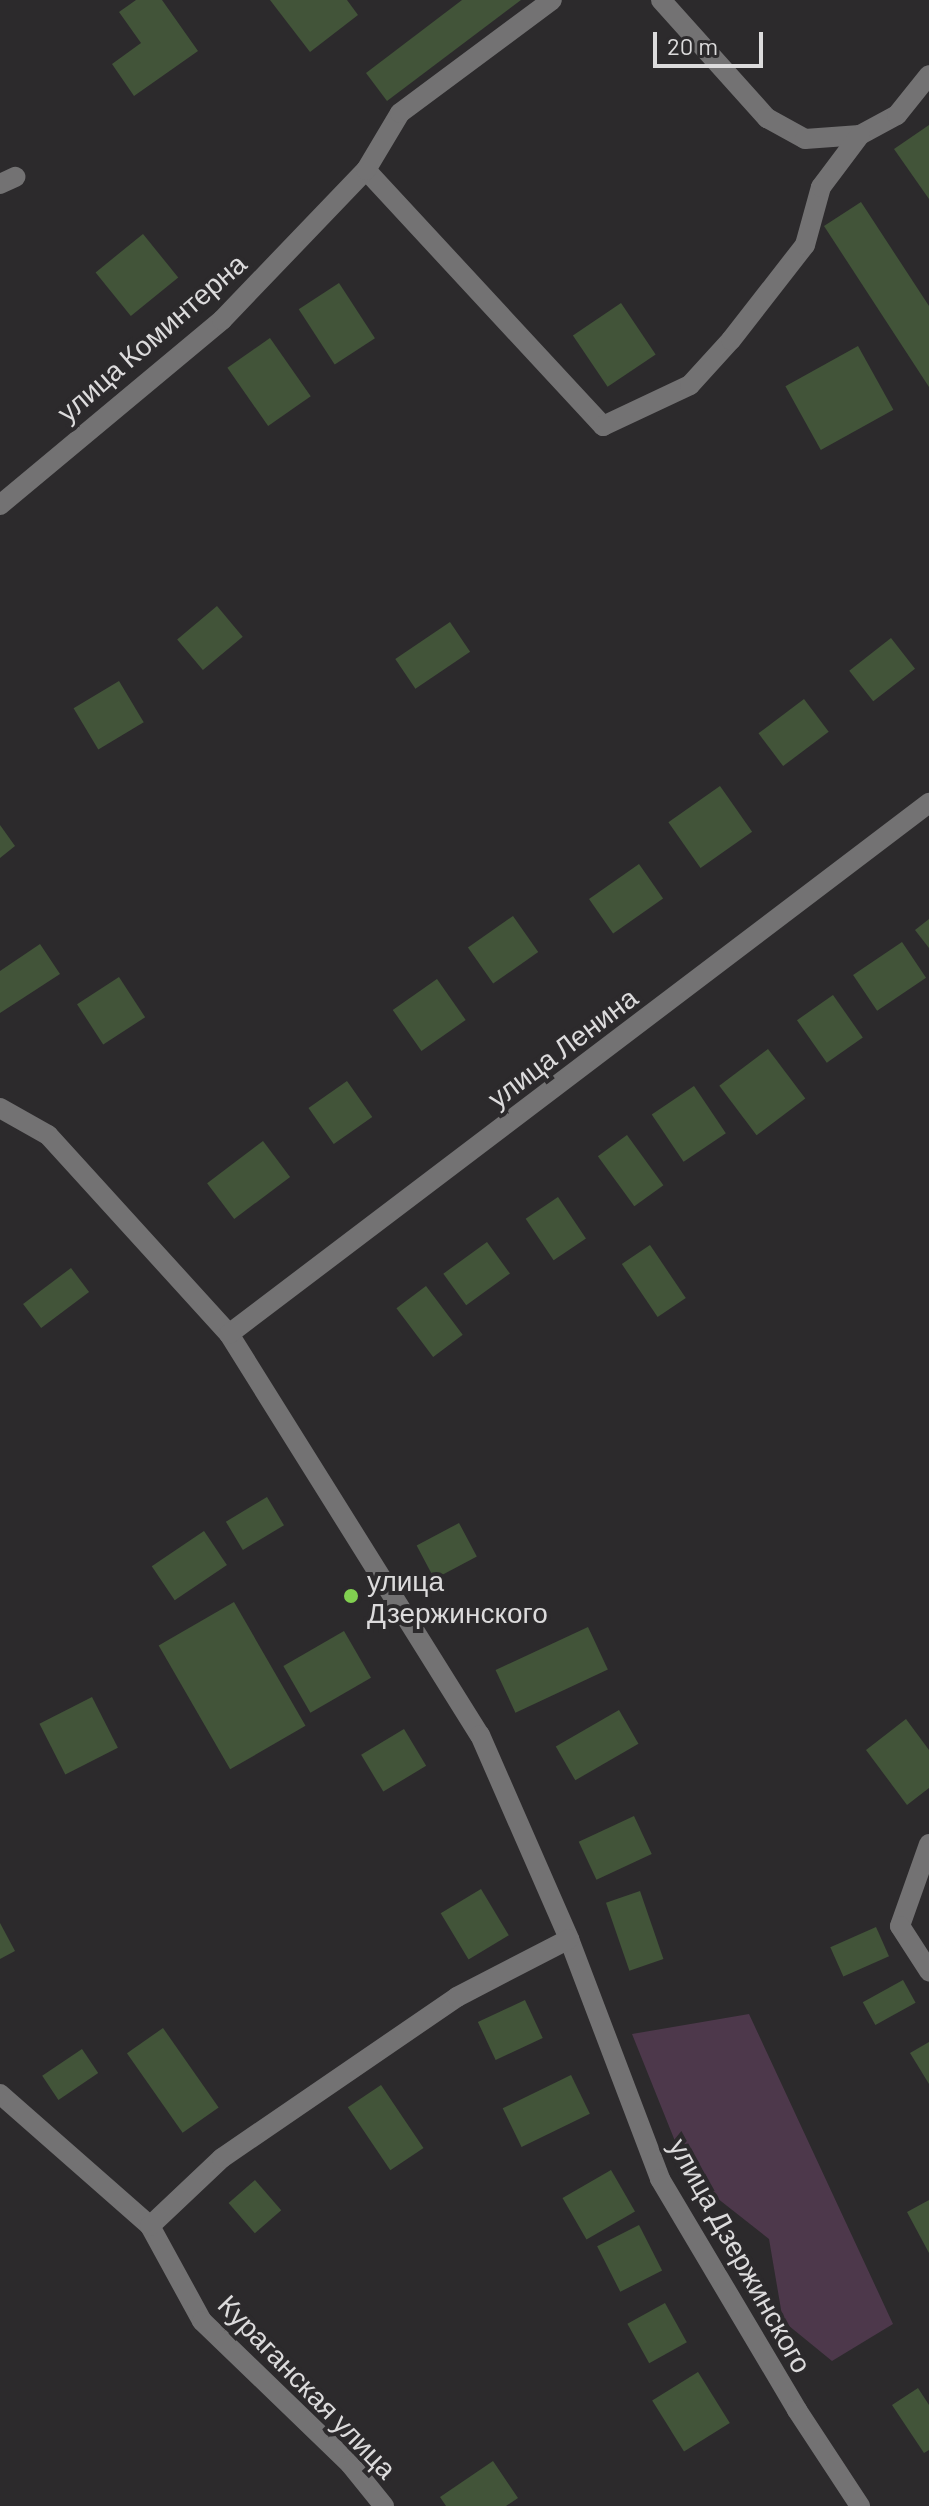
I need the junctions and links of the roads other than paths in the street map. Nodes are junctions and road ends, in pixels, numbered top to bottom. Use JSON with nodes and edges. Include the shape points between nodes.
{"nodes":[{"id":1,"x":552,"y":0,"type":"edge"},
{"id":2,"x":661,"y":0,"type":"edge"},
{"id":3,"x":928,"y":78,"type":"edge"},
{"id":4,"x":860,"y":135,"type":"junction"},
{"id":5,"x":366,"y":170,"type":"junction"},
{"id":6,"x":0,"y":505,"type":"edge"},
{"id":7,"x":929,"y":803,"type":"edge"},
{"id":8,"x":0,"y":1108,"type":"edge"},
{"id":9,"x":229,"y":1334,"type":"junction"},
{"id":10,"x":929,"y":1844,"type":"edge"},
{"id":11,"x":569,"y":1939,"type":"junction"},
{"id":12,"x":929,"y":1971,"type":"edge"},
{"id":13,"x":0,"y":2094,"type":"edge"},
{"id":14,"x":150,"y":2226,"type":"junction"},
{"id":15,"x":384,"y":2506,"type":"edge"},
{"id":16,"x":860,"y":2506,"type":"edge"}],
"edges":[{"from":1,"to":5,"type":"street","name":"улица Коминтерна","via":[[400,113]]},
{"from":2,"to":4,"type":"street","via":[[767,118],[805,139]]},
{"from":3,"to":4,"type":"street","via":[[897,115]]},
{"from":4,"to":5,"type":"street","via":[[821,187],[805,245],[731,340],[690,385],[603,426]]},
{"from":5,"to":6,"type":"street","name":"улица Коминтерна","via":[[222,320]]},
{"from":7,"to":9,"type":"street","name":"улица Ленина"},
{"from":8,"to":9,"type":"street","name":"улица Дзержинского","via":[[48,1135]]},
{"from":9,"to":11,"type":"street","name":"улица Дзержинского","via":[[480,1735]]},
{"from":10,"to":12,"type":"street","via":[[900,1926]]},
{"from":11,"to":14,"type":"street","via":[[457,1997],[222,2158]]},
{"from":11,"to":16,"type":"street","name":"улица Дзержинского","via":[[660,2179]]},
{"from":13,"to":14,"type":"street","name":"Кураганская улица"},
{"from":14,"to":15,"type":"street","name":"Кураганская улица","via":[[202,2321],[350,2464]]}]}
